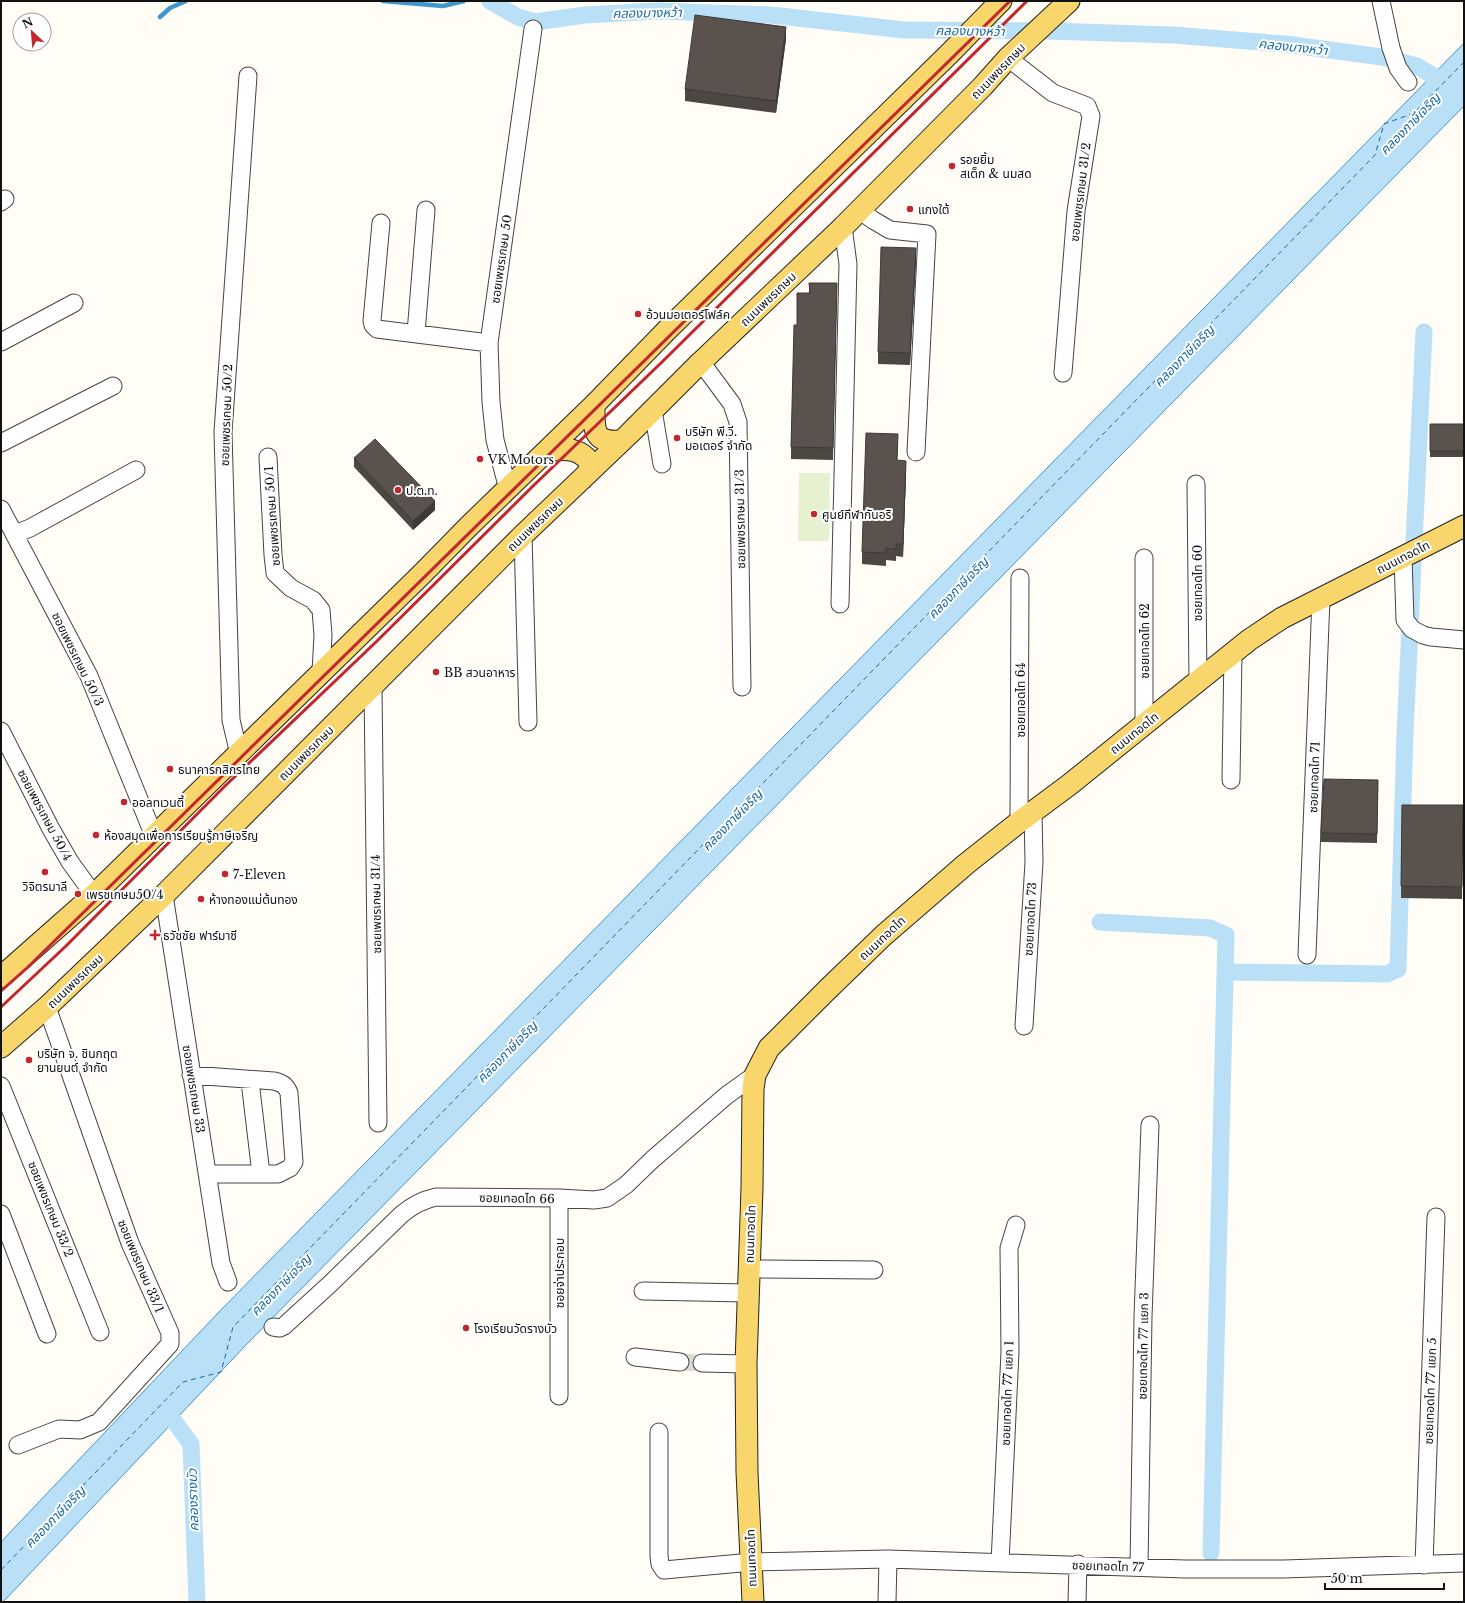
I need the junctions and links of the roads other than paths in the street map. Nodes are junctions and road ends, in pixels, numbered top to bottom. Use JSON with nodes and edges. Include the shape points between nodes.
{"nodes":[{"id":1,"x":1001,"y":1,"type":"edge"},
{"id":2,"x":1069,"y":1,"type":"edge"},
{"id":3,"x":1381,"y":1,"type":"edge"},
{"id":4,"x":533,"y":29,"type":"dead end"},
{"id":5,"x":1008,"y":58,"type":"junction"},
{"id":6,"x":248,"y":76,"type":"dead end"},
{"id":7,"x":1408,"y":82,"type":"dead end"},
{"id":8,"x":426,"y":210,"type":"dead end"},
{"id":9,"x":859,"y":210,"type":"junction"},
{"id":10,"x":381,"y":223,"type":"dead end"},
{"id":11,"x":843,"y":227,"type":"junction"},
{"id":12,"x":74,"y":303,"type":"dead end"},
{"id":13,"x":416,"y":333,"type":"junction"},
{"id":14,"x":1,"y":342,"type":"edge"},
{"id":15,"x":489,"y":343,"type":"junction"},
{"id":16,"x":701,"y":362,"type":"junction"},
{"id":17,"x":1063,"y":373,"type":"dead end"},
{"id":18,"x":113,"y":386,"type":"dead end"},
{"id":19,"x":594,"y":405,"type":"junction"},
{"id":20,"x":653,"y":410,"type":"junction"},
{"id":21,"x":622,"y":441,"type":"junction"},
{"id":22,"x":1,"y":443,"type":"edge"},
{"id":23,"x":548,"y":450,"type":"junction"},
{"id":24,"x":916,"y":452,"type":"dead end"},
{"id":25,"x":268,"y":457,"type":"dead end"},
{"id":26,"x":662,"y":464,"type":"dead end"},
{"id":27,"x":136,"y":470,"type":"dead end"},
{"id":28,"x":581,"y":480,"type":"junction"},
{"id":29,"x":1196,"y":484,"type":"dead end"},
{"id":30,"x":508,"y":489,"type":"junction"},
{"id":31,"x":1,"y":509,"type":"edge"},
{"id":32,"x":1456,"y":530,"type":"edge"},
{"id":33,"x":15,"y":534,"type":"junction"},
{"id":34,"x":523,"y":535,"type":"junction"},
{"id":35,"x":1403,"y":556,"type":"junction"},
{"id":36,"x":1144,"y":558,"type":"dead end"},
{"id":37,"x":1020,"y":578,"type":"dead end"},
{"id":38,"x":1321,"y":598,"type":"junction"},
{"id":39,"x":840,"y":604,"type":"dead end"},
{"id":40,"x":1464,"y":640,"type":"edge"},
{"id":41,"x":1233,"y":652,"type":"junction"},
{"id":42,"x":321,"y":672,"type":"junction"},
{"id":43,"x":1198,"y":681,"type":"junction"},
{"id":44,"x":373,"y":686,"type":"junction"},
{"id":45,"x":742,"y":687,"type":"dead end"},
{"id":46,"x":528,"y":722,"type":"dead end"},
{"id":47,"x":1144,"y":724,"type":"junction"},
{"id":48,"x":1,"y":731,"type":"edge"},
{"id":49,"x":239,"y":754,"type":"junction"},
{"id":50,"x":1231,"y":780,"type":"dead end"},
{"id":51,"x":1026,"y":817,"type":"junction"},
{"id":52,"x":154,"y":836,"type":"junction"},
{"id":53,"x":94,"y":895,"type":"junction"},
{"id":54,"x":164,"y":895,"type":"junction"},
{"id":55,"x":1307,"y":955,"type":"dead end"},
{"id":56,"x":1,"y":977,"type":"edge"},
{"id":57,"x":47,"y":1007,"type":"junction"},
{"id":58,"x":1024,"y":1026,"type":"dead end"},
{"id":59,"x":1,"y":1047,"type":"edge"},
{"id":60,"x":191,"y":1075,"type":"junction"},
{"id":61,"x":755,"y":1075,"type":"junction"},
{"id":62,"x":250,"y":1081,"type":"junction"},
{"id":63,"x":1,"y":1086,"type":"edge"},
{"id":64,"x":378,"y":1123,"type":"dead end"},
{"id":65,"x":1150,"y":1125,"type":"dead end"},
{"id":66,"x":207,"y":1174,"type":"junction"},
{"id":67,"x":261,"y":1174,"type":"junction"},
{"id":68,"x":559,"y":1198,"type":"junction"},
{"id":69,"x":1,"y":1214,"type":"edge"},
{"id":70,"x":1436,"y":1217,"type":"dead end"},
{"id":71,"x":1016,"y":1225,"type":"dead end"},
{"id":72,"x":749,"y":1269,"type":"junction"},
{"id":73,"x":874,"y":1270,"type":"dead end"},
{"id":74,"x":228,"y":1282,"type":"dead end"},
{"id":75,"x":643,"y":1291,"type":"dead end"},
{"id":76,"x":748,"y":1292,"type":"junction"},
{"id":77,"x":279,"y":1326,"type":"dead end"},
{"id":78,"x":100,"y":1332,"type":"dead end"},
{"id":79,"x":47,"y":1334,"type":"dead end"},
{"id":80,"x":635,"y":1357,"type":"dead end"},
{"id":81,"x":680,"y":1362,"type":"tunnel mouth"},
{"id":82,"x":702,"y":1363,"type":"tunnel mouth"},
{"id":83,"x":746,"y":1364,"type":"junction"},
{"id":84,"x":559,"y":1396,"type":"dead end"},
{"id":85,"x":659,"y":1432,"type":"dead end"},
{"id":86,"x":18,"y":1445,"type":"dead end"},
{"id":87,"x":888,"y":1559,"type":"junction"},
{"id":88,"x":752,"y":1562,"type":"junction"},
{"id":89,"x":1000,"y":1563,"type":"junction"},
{"id":90,"x":1464,"y":1563,"type":"edge"},
{"id":91,"x":1078,"y":1564,"type":"junction"},
{"id":92,"x":1424,"y":1565,"type":"junction"},
{"id":93,"x":1139,"y":1567,"type":"junction"},
{"id":94,"x":753,"y":1602,"type":"edge"},
{"id":95,"x":887,"y":1602,"type":"edge"},
{"id":96,"x":1077,"y":1602,"type":"edge"}],
"edges":[{"from":1,"to":19,"type":"main road"},
{"from":2,"to":5,"type":"main road","name":"ถนนเพชรเกษม"},
{"from":3,"to":7,"type":"street","via":[[1391,48],[1398,68]]},
{"from":4,"to":15,"type":"street","name":"ซอยเพชรเกษม 50"},
{"from":5,"to":9,"type":"main road","name":"ถนนเพชรเกษม"},
{"from":5,"to":17,"type":"street","name":"ซอยเพชรเกษม 31/2","via":[[1053,93],[1087,106],[1090,110],[1076,211]]},
{"from":6,"to":49,"type":"street","name":"ซอยเพชรเกษม 50/2","via":[[223,432],[231,720]]},
{"from":8,"to":13,"type":"street"},
{"from":9,"to":11,"type":"main road","name":"ถนนเพชรเกษม"},
{"from":9,"to":24,"type":"street","via":[[890,230],[927,234]]},
{"from":10,"to":13,"type":"street","via":[[372,322],[377,329]]},
{"from":11,"to":16,"type":"main road","name":"ถนนเพชรเกษม"},
{"from":11,"to":39,"type":"street","via":[[848,264]]},
{"from":12,"to":14,"type":"street"},
{"from":13,"to":15,"type":"street"},
{"from":15,"to":30,"type":"street","name":"ซอยเพชรเกษม 50","via":[[495,440]]},
{"from":16,"to":20,"type":"main road","name":"ถนนเพชรเกษม"},
{"from":16,"to":45,"type":"street","name":"ซอยเพชรเกษม 31/3","via":[[732,404],[738,422]]},
{"from":18,"to":22,"type":"street"},
{"from":19,"to":21,"type":"main road","via":[[597,434],[602,439]]},
{"from":19,"to":23,"type":"main road"},
{"from":20,"to":21,"type":"main road","name":"ถนนเพชรเกษม"},
{"from":20,"to":26,"type":"street"},
{"from":21,"to":28,"type":"main road","name":"ถนนเพชรเกษม"},
{"from":23,"to":28,"type":"main road","via":[[570,450],[587,458],[590,467]]},
{"from":23,"to":30,"type":"main road"},
{"from":25,"to":42,"type":"street","name":"ซอยเพชรเกษม 50/1","via":[[275,573],[291,588],[313,600],[321,610]]},
{"from":27,"to":33,"type":"street"},
{"from":28,"to":34,"type":"main road","name":"ถนนเพชรเกษม"},
{"from":29,"to":43,"type":"street","name":"ซอยเทอดไท 60"},
{"from":30,"to":42,"type":"main road"},
{"from":31,"to":33,"type":"street","name":"ซอยเพชรเกษม 50/3"},
{"from":32,"to":35,"type":"main road","name":"ถนนเทอดไท"},
{"from":33,"to":52,"type":"street","name":"ซอยเพชรเกษม 50/3","via":[[89,676]]},
{"from":34,"to":44,"type":"main road","name":"ถนนเพชรเกษม"},
{"from":34,"to":46,"type":"street"},
{"from":35,"to":38,"type":"main road","name":"ถนนเทอดไท"},
{"from":35,"to":40,"type":"street","via":[[1405,620],[1412,629],[1431,638]]},
{"from":36,"to":47,"type":"street","name":"ซอยเทอดไท 62"},
{"from":37,"to":51,"type":"street","name":"ซอยเทอดไท 64"},
{"from":38,"to":41,"type":"main road","name":"ถนนเทอดไท","via":[[1282,618]]},
{"from":38,"to":55,"type":"street","name":"ซอยเทอดไท 71"},
{"from":41,"to":43,"type":"main road","name":"ถนนเทอดไท"},
{"from":41,"to":50,"type":"street"},
{"from":42,"to":49,"type":"main road"},
{"from":43,"to":47,"type":"main road","name":"ถนนเทอดไท"},
{"from":44,"to":54,"type":"main road","name":"ถนนเพชรเกษม"},
{"from":44,"to":64,"type":"street","name":"ซอยเพชรเกษม 31/4"},
{"from":47,"to":51,"type":"main road","name":"ถนนเทอดไท"},
{"from":48,"to":53,"type":"street","name":"ซอยเพชรเกษม 50/4","via":[[51,829],[70,862]]},
{"from":49,"to":52,"type":"main road"},
{"from":51,"to":58,"type":"street","name":"ซอยเทอดไท 73","via":[[1034,862]]},
{"from":51,"to":61,"type":"main road","name":"ถนนเทอดไท","via":[[918,905],[840,977],[769,1048]]},
{"from":52,"to":53,"type":"main road"},
{"from":53,"to":56,"type":"main road"},
{"from":54,"to":57,"type":"main road","name":"ถนนเพชรเกษม"},
{"from":54,"to":60,"type":"street","name":"ซอยเพชรเกษม 33"},
{"from":57,"to":59,"type":"main road","name":"ถนนเพชรเกษม"},
{"from":57,"to":86,"type":"street","name":"ซอยเพชรเกษม 33/1","via":[[130,1243],[170,1333],[170,1344],[99,1422],[80,1430],[59,1429]]},
{"from":60,"to":62,"type":"street"},
{"from":60,"to":66,"type":"street","name":"ซอยเพชรเกษม 33"},
{"from":61,"to":68,"type":"street","name":"ซอยเทอดไท 66","via":[[727,1095],[616,1193],[594,1200]]},
{"from":61,"to":72,"type":"main road","name":"ถนนเทอดไท"},
{"from":62,"to":67,"type":"street"},
{"from":62,"to":67,"type":"street","via":[[281,1083],[286,1086],[289,1093],[294,1162],[284,1172]]},
{"from":63,"to":78,"type":"street","name":"ซอยเพชรเกษม 33/2"},
{"from":65,"to":93,"type":"street","name":"ซอยเทอดไท 77 แยก 3","via":[[1143,1325]]},
{"from":66,"to":67,"type":"street"},
{"from":66,"to":74,"type":"street","name":"ซอยเพชรเกษม 33","via":[[221,1263]]},
{"from":68,"to":77,"type":"street","name":"ซอยเทอดไท 66","via":[[436,1196],[422,1200],[411,1206],[330,1284]]},
{"from":68,"to":84,"type":"street","name":"ซอยจ่าประกอบ"},
{"from":69,"to":79,"type":"street"},
{"from":70,"to":92,"type":"street","name":"ซอยเทอดไท 77 แยก 5"},
{"from":71,"to":89,"type":"street","name":"ซอยเทอดไท 77 แยก 1","via":[[1009,1248],[1010,1352]]},
{"from":72,"to":73,"type":"street"},
{"from":72,"to":76,"type":"main road","name":"ถนนเทอดไท"},
{"from":75,"to":76,"type":"street"},
{"from":76,"to":83,"type":"main road","name":"ถนนเทอดไท"},
{"from":80,"to":81,"type":"street"},
{"from":82,"to":83,"type":"street"},
{"from":83,"to":88,"type":"main road","name":"ถนนเทอดไท","via":[[747,1472]]},
{"from":85,"to":88,"type":"street","name":"ซอยเทอดไท 77","via":[[659,1556],[662,1568],[669,1570]]},
{"from":87,"to":88,"type":"street","name":"ซอยเทอดไท 77"},
{"from":87,"to":89,"type":"street","name":"ซอยเทอดไท 77"},
{"from":87,"to":95,"type":"street"},
{"from":88,"to":94,"type":"main road","name":"ถนนเทอดไท"},
{"from":89,"to":91,"type":"street","name":"ซอยเทอดไท 77"},
{"from":90,"to":92,"type":"street","name":"ซอยเทอดไท 77"},
{"from":91,"to":93,"type":"street","name":"ซอยเทอดไท 77"},
{"from":91,"to":96,"type":"street"},
{"from":92,"to":93,"type":"street","name":"ซอยเทอดไท 77","via":[[1284,1569]]}]}
